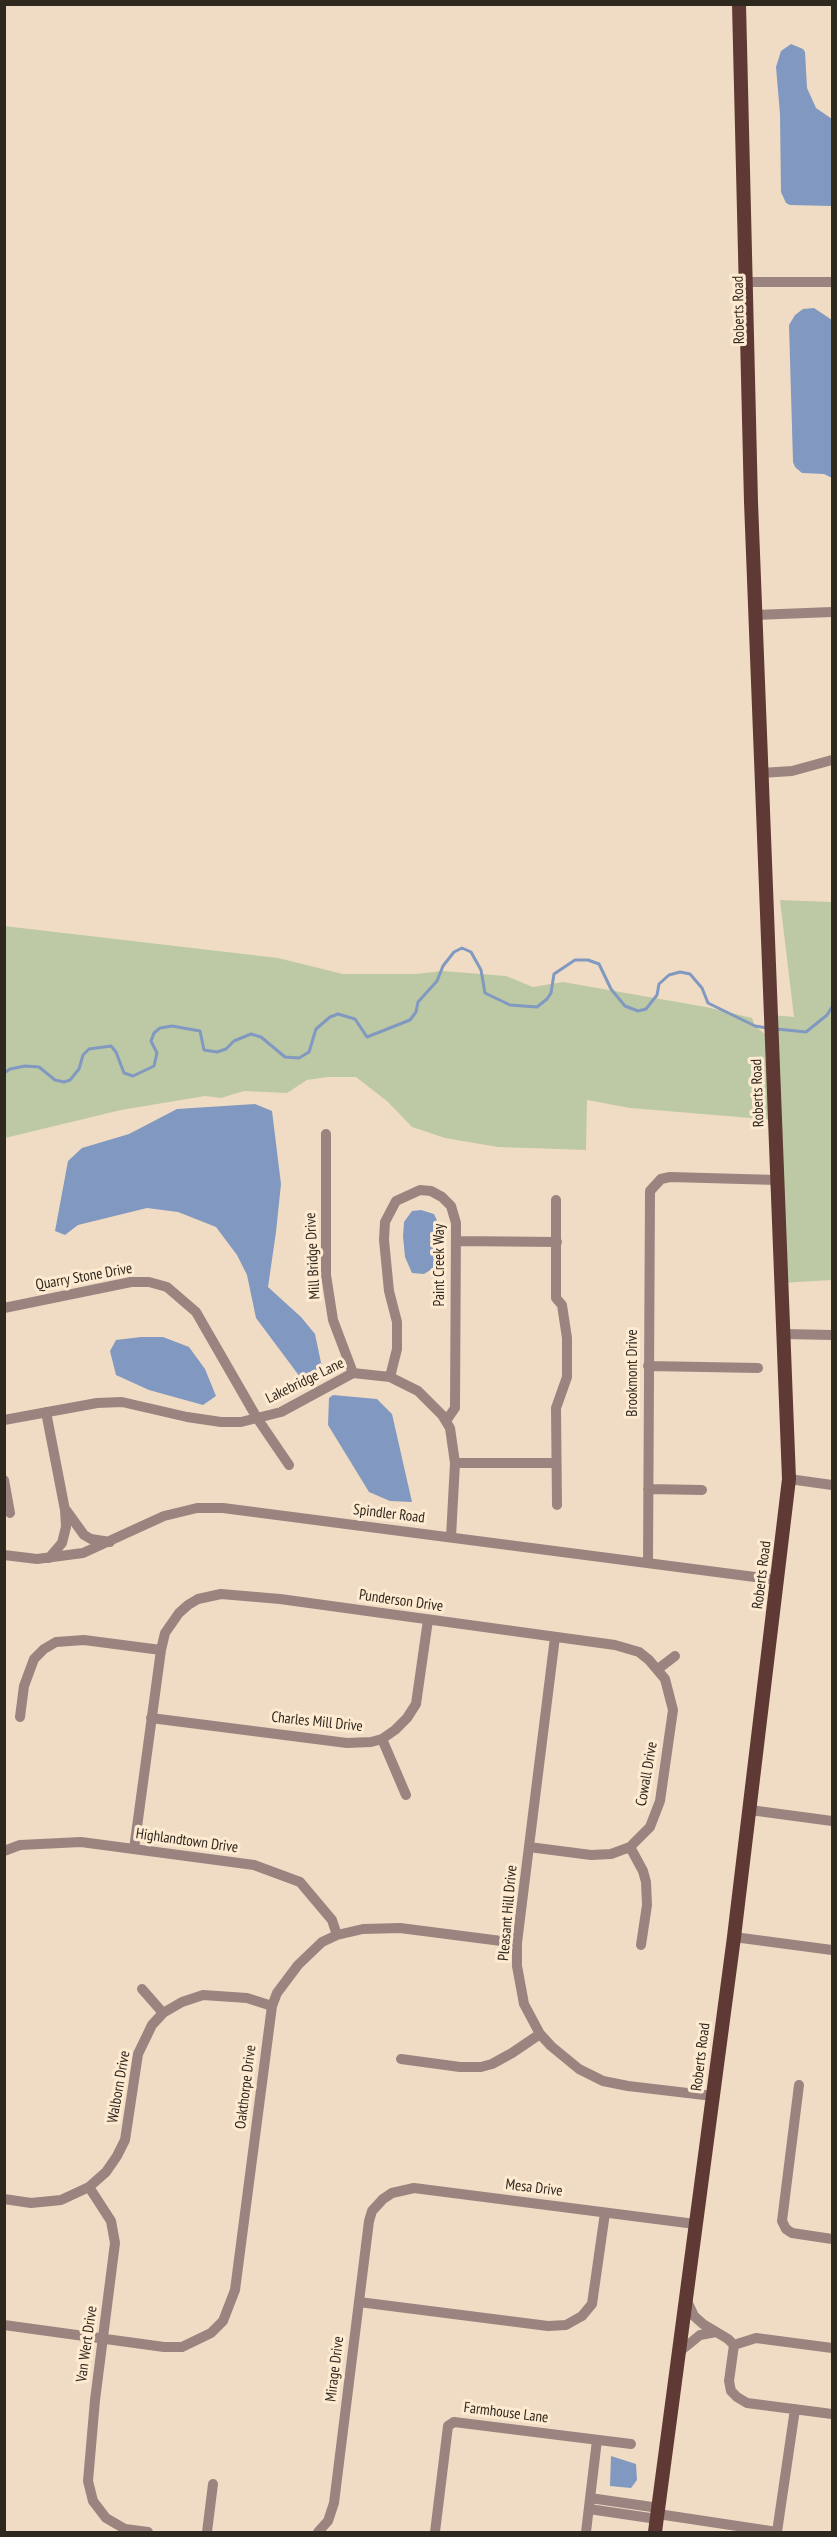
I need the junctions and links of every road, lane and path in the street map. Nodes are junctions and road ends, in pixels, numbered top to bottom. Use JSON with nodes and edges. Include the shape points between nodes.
{"nodes":[{"id":1,"x":739,"y":4,"type":"edge"},
{"id":2,"x":747,"y":4,"type":"edge"},
{"id":3,"x":750,"y":282,"type":"junction"},
{"id":4,"x":832,"y":282,"type":"edge"},
{"id":5,"x":832,"y":612,"type":"edge"},
{"id":6,"x":755,"y":615,"type":"junction"},
{"id":7,"x":832,"y":760,"type":"edge"},
{"id":8,"x":761,"y":773,"type":"junction"},
{"id":9,"x":326,"y":1134,"type":"dead end"},
{"id":10,"x":777,"y":1180,"type":"junction"},
{"id":11,"x":556,"y":1200,"type":"dead end"},
{"id":12,"x":456,"y":1241,"type":"junction"},
{"id":13,"x":557,"y":1242,"type":"junction"},
{"id":14,"x":4,"y":1308,"type":"edge"},
{"id":15,"x":783,"y":1334,"type":"junction"},
{"id":16,"x":832,"y":1335,"type":"edge"},
{"id":17,"x":648,"y":1366,"type":"junction"},
{"id":18,"x":758,"y":1368,"type":"dead end"},
{"id":19,"x":353,"y":1373,"type":"junction"},
{"id":20,"x":390,"y":1377,"type":"junction"},
{"id":21,"x":46,"y":1412,"type":"junction"},
{"id":22,"x":258,"y":1418,"type":"junction"},
{"id":23,"x":4,"y":1420,"type":"edge"},
{"id":24,"x":446,"y":1421,"type":"junction"},
{"id":25,"x":455,"y":1463,"type":"junction"},
{"id":26,"x":556,"y":1463,"type":"junction"},
{"id":27,"x":289,"y":1465,"type":"dead end"},
{"id":28,"x":789,"y":1479,"type":"junction"},
{"id":29,"x":4,"y":1480,"type":"edge"},
{"id":30,"x":832,"y":1485,"type":"edge"},
{"id":31,"x":648,"y":1489,"type":"junction"},
{"id":32,"x":702,"y":1490,"type":"dead end"},
{"id":33,"x":557,"y":1505,"type":"dead end"},
{"id":34,"x":65,"y":1510,"type":"junction"},
{"id":35,"x":10,"y":1513,"type":"dead end"},
{"id":36,"x":451,"y":1537,"type":"junction"},
{"id":37,"x":110,"y":1542,"type":"junction"},
{"id":38,"x":4,"y":1555,"type":"edge"},
{"id":39,"x":49,"y":1558,"type":"junction"},
{"id":40,"x":648,"y":1563,"type":"junction"},
{"id":41,"x":778,"y":1580,"type":"junction"},
{"id":42,"x":428,"y":1620,"type":"junction"},
{"id":43,"x":555,"y":1637,"type":"junction"},
{"id":44,"x":160,"y":1650,"type":"junction"},
{"id":45,"x":675,"y":1656,"type":"dead end"},
{"id":46,"x":658,"y":1669,"type":"junction"},
{"id":47,"x":20,"y":1718,"type":"dead end"},
{"id":48,"x":152,"y":1718,"type":"junction"},
{"id":49,"x":381,"y":1738,"type":"junction"},
{"id":50,"x":406,"y":1795,"type":"dead end"},
{"id":51,"x":750,"y":1810,"type":"junction"},
{"id":52,"x":832,"y":1821,"type":"edge"},
{"id":53,"x":529,"y":1847,"type":"junction"},
{"id":54,"x":630,"y":1847,"type":"junction"},
{"id":55,"x":134,"y":1849,"type":"junction"},
{"id":56,"x":4,"y":1851,"type":"edge"},
{"id":57,"x":338,"y":1935,"type":"junction"},
{"id":58,"x":734,"y":1937,"type":"junction"},
{"id":59,"x":517,"y":1943,"type":"junction"},
{"id":60,"x":642,"y":1945,"type":"dead end"},
{"id":61,"x":832,"y":1950,"type":"edge"},
{"id":62,"x":142,"y":1989,"type":"dead end"},
{"id":63,"x":272,"y":2006,"type":"junction"},
{"id":64,"x":163,"y":2013,"type":"junction"},
{"id":65,"x":540,"y":2034,"type":"junction"},
{"id":66,"x":401,"y":2060,"type":"dead end"},
{"id":67,"x":799,"y":2085,"type":"dead end"},
{"id":68,"x":713,"y":2097,"type":"junction"},
{"id":69,"x":89,"y":2187,"type":"junction"},
{"id":70,"x":4,"y":2199,"type":"edge"},
{"id":71,"x":375,"y":2207,"type":"joint"},
{"id":72,"x":605,"y":2213,"type":"junction"},
{"id":73,"x":695,"y":2224,"type":"junction"},
{"id":74,"x":832,"y":2239,"type":"edge"},
{"id":75,"x":685,"y":2297,"type":"junction"},
{"id":76,"x":359,"y":2302,"type":"junction"},
{"id":77,"x":4,"y":2325,"type":"edge"},
{"id":78,"x":716,"y":2332,"type":"junction"},
{"id":79,"x":104,"y":2338,"type":"junction"},
{"id":80,"x":734,"y":2345,"type":"junction"},
{"id":81,"x":832,"y":2348,"type":"edge"},
{"id":82,"x":678,"y":2353,"type":"junction"},
{"id":83,"x":795,"y":2409,"type":"junction"},
{"id":84,"x":832,"y":2414,"type":"edge"},
{"id":85,"x":597,"y":2440,"type":"junction"},
{"id":86,"x":632,"y":2444,"type":"dead end"},
{"id":87,"x":213,"y":2484,"type":"dead end"},
{"id":88,"x":589,"y":2503,"type":"junction"},
{"id":89,"x":657,"y":2518,"type":"edge"},
{"id":90,"x":148,"y":2532,"type":"edge"},
{"id":91,"x":207,"y":2532,"type":"edge"},
{"id":92,"x":318,"y":2532,"type":"edge"},
{"id":93,"x":435,"y":2532,"type":"edge"},
{"id":94,"x":586,"y":2532,"type":"edge"},
{"id":95,"x":777,"y":2532,"type":"edge"}],
"edges":[{"from":1,"to":3,"type":"main road","via":[[744,228]]},
{"from":2,"to":3,"type":"main road","name":"Roberts Road"},
{"from":3,"to":4,"type":"street"},
{"from":3,"to":6,"type":"main road","name":"Roberts Road","via":[[760,497]]},
{"from":5,"to":6,"type":"street"},
{"from":6,"to":8,"type":"main road","name":"Roberts Road"},
{"from":7,"to":8,"type":"street","via":[[792,771]]},
{"from":8,"to":10,"type":"main road","name":"Roberts Road"},
{"from":9,"to":19,"type":"street","name":"Mill Bridge Drive","via":[[326,1275],[333,1320]]},
{"from":10,"to":15,"type":"main road","name":"Roberts Road"},
{"from":10,"to":17,"type":"street","name":"Brookmont Drive","via":[[670,1177],[650,1181]]},
{"from":11,"to":13,"type":"street"},
{"from":12,"to":13,"type":"street"},
{"from":12,"to":20,"type":"street","name":"Paint Creek Way","via":[[451,1206],[431,1191],[410,1193],[390,1209],[384,1240],[389,1291],[397,1322],[397,1349]]},
{"from":12,"to":24,"type":"street","name":"Paint Creek Way","via":[[455,1408]]},
{"from":13,"to":26,"type":"street","via":[[556,1298],[562,1305],[567,1338],[567,1377],[556,1408]]},
{"from":14,"to":22,"type":"street","name":"Quarry Stone Drive","via":[[131,1282],[149,1281],[167,1287],[196,1312]]},
{"from":15,"to":16,"type":"street"},
{"from":15,"to":28,"type":"main road","name":"Roberts Road"},
{"from":17,"to":18,"type":"street"},
{"from":17,"to":31,"type":"street","name":"Brookmont Drive"},
{"from":19,"to":20,"type":"street","name":"Lakebridge Lane"},
{"from":19,"to":22,"type":"street","name":"Lakebridge Lane","via":[[281,1412]]},
{"from":20,"to":24,"type":"street","name":"Lakebridge Lane","via":[[418,1391]]},
{"from":21,"to":22,"type":"street","name":"Lakebridge Lane","via":[[122,1402],[221,1422]]},
{"from":21,"to":23,"type":"street","name":"Lakebridge Lane"},
{"from":21,"to":34,"type":"street"},
{"from":22,"to":27,"type":"street","name":"Quarry Stone Drive"},
{"from":24,"to":25,"type":"street","name":"Lakebridge Lane","via":[[453,1438]]},
{"from":25,"to":26,"type":"street"},
{"from":25,"to":36,"type":"street","name":"Lakebridge Lane"},
{"from":26,"to":33,"type":"street"},
{"from":28,"to":30,"type":"street"},
{"from":28,"to":41,"type":"main road","name":"Roberts Road"},
{"from":29,"to":35,"type":"street"},
{"from":31,"to":32,"type":"street"},
{"from":31,"to":40,"type":"street","name":"Brookmont Drive"},
{"from":34,"to":37,"type":"street","via":[[84,1535]]},
{"from":34,"to":39,"type":"street","via":[[65,1537]]},
{"from":36,"to":37,"type":"street","name":"Spindler Road","via":[[254,1510],[211,1508],[164,1516]]},
{"from":36,"to":40,"type":"street","name":"Spindler Road"},
{"from":37,"to":39,"type":"street","name":"Spindler Road","via":[[83,1553]]},
{"from":38,"to":39,"type":"street","name":"Spindler Road"},
{"from":40,"to":41,"type":"street","name":"Spindler Road"},
{"from":41,"to":51,"type":"main road","name":"Roberts Road"},
{"from":42,"to":43,"type":"street","name":"Punderson Drive"},
{"from":42,"to":44,"type":"street","name":"Punderson Drive","via":[[221,1594],[198,1599],[179,1613],[165,1633]]},
{"from":42,"to":49,"type":"street","name":"Charles Mill Drive","via":[[416,1704],[395,1730]]},
{"from":43,"to":46,"type":"street","name":"Punderson Drive","via":[[628,1648],[639,1652]]},
{"from":43,"to":53,"type":"street","name":"Pleasant Hill Drive"},
{"from":44,"to":47,"type":"street","via":[[84,1640],[56,1642],[34,1659],[24,1686]]},
{"from":44,"to":48,"type":"street","name":"Punderson Drive"},
{"from":45,"to":46,"type":"street"},
{"from":46,"to":54,"type":"street","name":"Cowall Drive","via":[[665,1679],[673,1710],[660,1801],[650,1827]]},
{"from":48,"to":49,"type":"street","name":"Charles Mill Drive","via":[[347,1743]]},
{"from":48,"to":55,"type":"street","name":"Punderson Drive"},
{"from":49,"to":50,"type":"street"},
{"from":51,"to":52,"type":"street"},
{"from":51,"to":58,"type":"main road","name":"Roberts Road"},
{"from":53,"to":54,"type":"street","via":[[591,1855],[611,1854]]},
{"from":53,"to":59,"type":"street","name":"Pleasant Hill Drive"},
{"from":54,"to":60,"type":"street","via":[[646,1882]]},
{"from":55,"to":56,"type":"street","name":"Highlandtown Drive","via":[[81,1842],[20,1845]]},
{"from":55,"to":57,"type":"street","name":"Highlandtown Drive","via":[[254,1865],[300,1882],[332,1920]]},
{"from":57,"to":59,"type":"street","name":"Oakthorpe Drive","via":[[363,1929],[400,1928]]},
{"from":57,"to":63,"type":"street","name":"Oakthorpe Drive","via":[[322,1942],[298,1965]]},
{"from":58,"to":61,"type":"street"},
{"from":58,"to":68,"type":"main road","name":"Roberts Road"},
{"from":59,"to":65,"type":"street","name":"Pleasant Hill Drive","via":[[520,1990]]},
{"from":62,"to":64,"type":"street"},
{"from":63,"to":64,"type":"street","name":"Walborn Drive","via":[[247,1998],[203,1995]]},
{"from":63,"to":79,"type":"street","name":"Oakthorpe Drive","via":[[235,2290],[223,2321],[212,2333],[182,2347]]},
{"from":64,"to":69,"type":"street","name":"Walborn Drive","via":[[152,2025],[138,2054],[125,2140],[112,2164]]},
{"from":65,"to":66,"type":"street","via":[[512,2054],[481,2067]]},
{"from":65,"to":68,"type":"street","name":"Pleasant Hill Drive","via":[[579,2069],[603,2081]]},
{"from":67,"to":74,"type":"street","via":[[782,2221],[792,2233]]},
{"from":68,"to":73,"type":"main road","name":"Roberts Road"},
{"from":69,"to":70,"type":"street","name":"Walborn Drive","via":[[47,2203]]},
{"from":69,"to":79,"type":"street","name":"Van Wert Drive","via":[[111,2221],[116,2243]]},
{"from":71,"to":72,"type":"street","name":"Mesa Drive","via":[[392,2193],[414,2188]]},
{"from":71,"to":76,"type":"street","name":"Mirage Drive","via":[[369,2221]]},
{"from":72,"to":73,"type":"street","name":"Mesa Drive"},
{"from":72,"to":76,"type":"street","via":[[592,2304],[582,2316],[566,2325]]},
{"from":73,"to":75,"type":"main road","name":"Roberts Road"},
{"from":75,"to":78,"type":"street","via":[[694,2316]]},
{"from":75,"to":82,"type":"main road","name":"Roberts Road"},
{"from":76,"to":92,"type":"street","name":"Mirage Drive","via":[[334,2503],[328,2521]]},
{"from":77,"to":79,"type":"street","name":"Oakthorpe Drive"},
{"from":78,"to":80,"type":"street"},
{"from":78,"to":82,"type":"street","via":[[700,2335]]},
{"from":79,"to":90,"type":"street","name":"Van Wert Drive","via":[[88,2471],[90,2491],[106,2518],[125,2529]]},
{"from":80,"to":81,"type":"street","via":[[756,2338]]},
{"from":80,"to":83,"type":"street","via":[[731,2391],[747,2403]]},
{"from":82,"to":89,"type":"main road","name":"Roberts Road"},
{"from":83,"to":84,"type":"street"},
{"from":83,"to":95,"type":"street"},
{"from":85,"to":86,"type":"street","name":"Farmhouse Lane"},
{"from":85,"to":88,"type":"street"},
{"from":85,"to":93,"type":"street","name":"Farmhouse Lane","via":[[461,2422],[451,2424]]},
{"from":87,"to":91,"type":"street"},
{"from":88,"to":89,"type":"street"},
{"from":88,"to":94,"type":"street"},
{"from":89,"to":95,"type":"street"}]}
